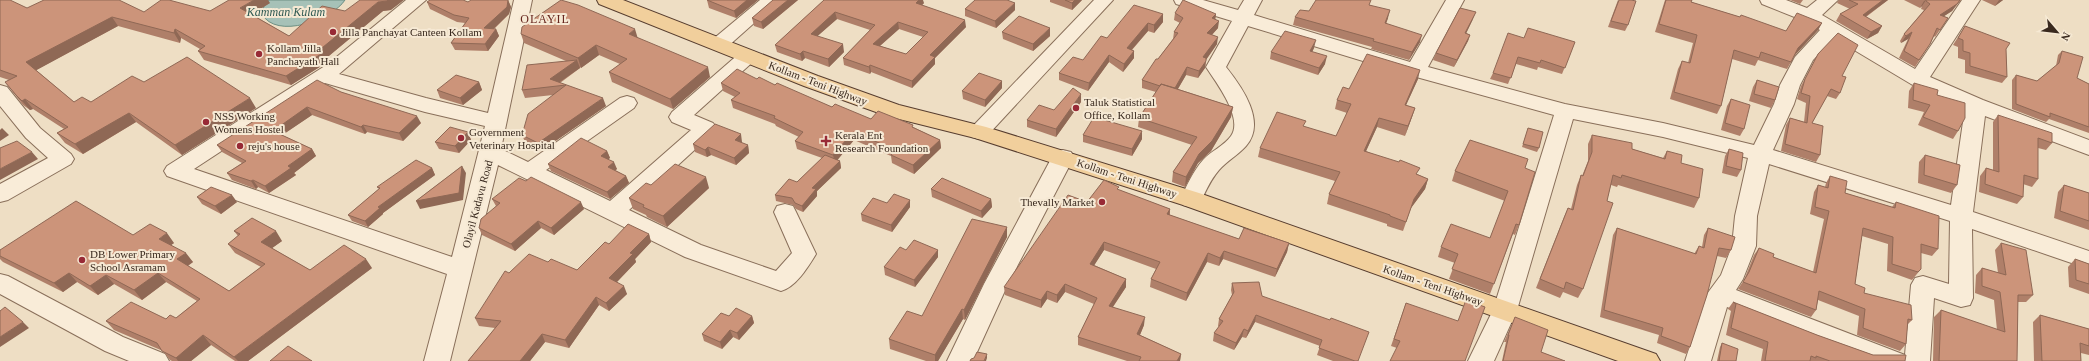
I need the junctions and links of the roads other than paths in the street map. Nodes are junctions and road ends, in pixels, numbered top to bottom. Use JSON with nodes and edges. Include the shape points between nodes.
{"nodes":[{"id":1,"x":417,"y":0,"type":"edge"},
{"id":2,"x":523,"y":0,"type":"edge"},
{"id":3,"x":606,"y":0,"type":"edge"},
{"id":4,"x":771,"y":0,"type":"edge"},
{"id":5,"x":1104,"y":0,"type":"edge"},
{"id":6,"x":1183,"y":0,"type":"edge"},
{"id":7,"x":1253,"y":0,"type":"edge"},
{"id":8,"x":1456,"y":0,"type":"edge"},
{"id":9,"x":1769,"y":0,"type":"edge"},
{"id":10,"x":1829,"y":0,"type":"edge"},
{"id":11,"x":1971,"y":1,"type":"dead end"},
{"id":12,"x":1809,"y":16,"type":"junction"},
{"id":13,"x":1243,"y":18,"type":"junction"},
{"id":14,"x":1831,"y":30,"type":"junction"},
{"id":15,"x":719,"y":44,"type":"junction"},
{"id":16,"x":748,"y":56,"type":"junction"},
{"id":17,"x":1416,"y":70,"type":"junction"},
{"id":18,"x":322,"y":76,"type":"junction"},
{"id":19,"x":1918,"y":79,"type":"junction"},
{"id":20,"x":0,"y":92,"type":"edge"},
{"id":21,"x":627,"y":103,"type":"dead end"},
{"id":22,"x":1976,"y":105,"type":"junction"},
{"id":23,"x":1565,"y":111,"type":"junction"},
{"id":24,"x":496,"y":122,"type":"junction"},
{"id":25,"x":979,"y":132,"type":"junction"},
{"id":26,"x":33,"y":133,"type":"junction"},
{"id":27,"x":13,"y":144,"type":"edge"},
{"id":28,"x":2089,"y":148,"type":"edge"},
{"id":29,"x":490,"y":152,"type":"junction"},
{"id":30,"x":1760,"y":154,"type":"junction"},
{"id":31,"x":1063,"y":157,"type":"junction"},
{"id":32,"x":530,"y":172,"type":"junction"},
{"id":33,"x":0,"y":194,"type":"edge"},
{"id":34,"x":1191,"y":199,"type":"junction"},
{"id":35,"x":612,"y":212,"type":"junction"},
{"id":36,"x":784,"y":212,"type":"dead end"},
{"id":37,"x":1961,"y":217,"type":"junction"},
{"id":38,"x":2089,"y":260,"type":"edge"},
{"id":39,"x":460,"y":269,"type":"junction"},
{"id":40,"x":0,"y":283,"type":"edge"},
{"id":41,"x":1719,"y":294,"type":"junction"},
{"id":42,"x":1505,"y":310,"type":"junction"},
{"id":43,"x":156,"y":361,"type":"edge"},
{"id":44,"x":437,"y":361,"type":"edge"},
{"id":45,"x":960,"y":361,"type":"edge"},
{"id":46,"x":1481,"y":361,"type":"edge"},
{"id":47,"x":1647,"y":361,"type":"edge"},
{"id":48,"x":1698,"y":361,"type":"edge"},
{"id":49,"x":1894,"y":361,"type":"edge"},
{"id":50,"x":1917,"y":361,"type":"edge"}],
"edges":[{"from":1,"to":18,"type":"street"},
{"from":2,"to":24,"type":"street","name":"Olayil Kadavu Road"},
{"from":3,"to":15,"type":"main road","name":"Kollam - Teni Highway"},
{"from":4,"to":15,"type":"street"},
{"from":5,"to":25,"type":"street"},
{"from":6,"to":13,"type":"street"},
{"from":7,"to":13,"type":"street"},
{"from":8,"to":17,"type":"street"},
{"from":9,"to":12,"type":"street"},
{"from":10,"to":12,"type":"street"},
{"from":11,"to":19,"type":"street"},
{"from":12,"to":14,"type":"street"},
{"from":13,"to":17,"type":"street"},
{"from":13,"to":34,"type":"street","via":[[1216,67],[1232,88],[1244,119],[1245,132],[1241,139],[1211,165]]},
{"from":14,"to":19,"type":"street"},
{"from":14,"to":30,"type":"street","via":[[1805,57]]},
{"from":15,"to":16,"type":"main road","name":"Kollam - Teni Highway"},
{"from":16,"to":25,"type":"main road","name":"Kollam - Teni Highway","via":[[894,111]]},
{"from":16,"to":35,"type":"street","via":[[679,117],[706,128]]},
{"from":17,"to":23,"type":"street"},
{"from":18,"to":24,"type":"street"},
{"from":18,"to":39,"type":"street","via":[[175,171]]},
{"from":19,"to":22,"type":"street"},
{"from":20,"to":26,"type":"street"},
{"from":21,"to":32,"type":"street"},
{"from":22,"to":28,"type":"street"},
{"from":22,"to":37,"type":"street"},
{"from":23,"to":30,"type":"street","via":[[1656,128]]},
{"from":23,"to":42,"type":"street"},
{"from":24,"to":29,"type":"street","name":"Olayil Kadavu Road"},
{"from":25,"to":31,"type":"main road","name":"Kollam - Teni Highway"},
{"from":26,"to":27,"type":"street"},
{"from":26,"to":33,"type":"street","via":[[63,158]]},
{"from":29,"to":32,"type":"street"},
{"from":29,"to":39,"type":"street","name":"Olayil Kadavu Road"},
{"from":30,"to":37,"type":"street"},
{"from":30,"to":41,"type":"street","via":[[1746,216],[1744,246],[1731,279]]},
{"from":31,"to":34,"type":"main road","name":"Kollam - Teni Highway"},
{"from":31,"to":45,"type":"street","via":[[996,284]]},
{"from":32,"to":35,"type":"street"},
{"from":34,"to":42,"type":"main road","name":"Kollam - Teni Highway"},
{"from":35,"to":36,"type":"street","via":[[693,251],[782,282],[804,254]]},
{"from":37,"to":38,"type":"street"},
{"from":37,"to":50,"type":"street","via":[[1961,298],[1922,285]]},
{"from":39,"to":44,"type":"street","name":"Olayil Kadavu Road"},
{"from":40,"to":43,"type":"street","via":[[114,344]]},
{"from":41,"to":48,"type":"street"},
{"from":41,"to":49,"type":"street"},
{"from":42,"to":46,"type":"street"},
{"from":42,"to":47,"type":"main road","name":"Kollam - Teni Highway"}]}
